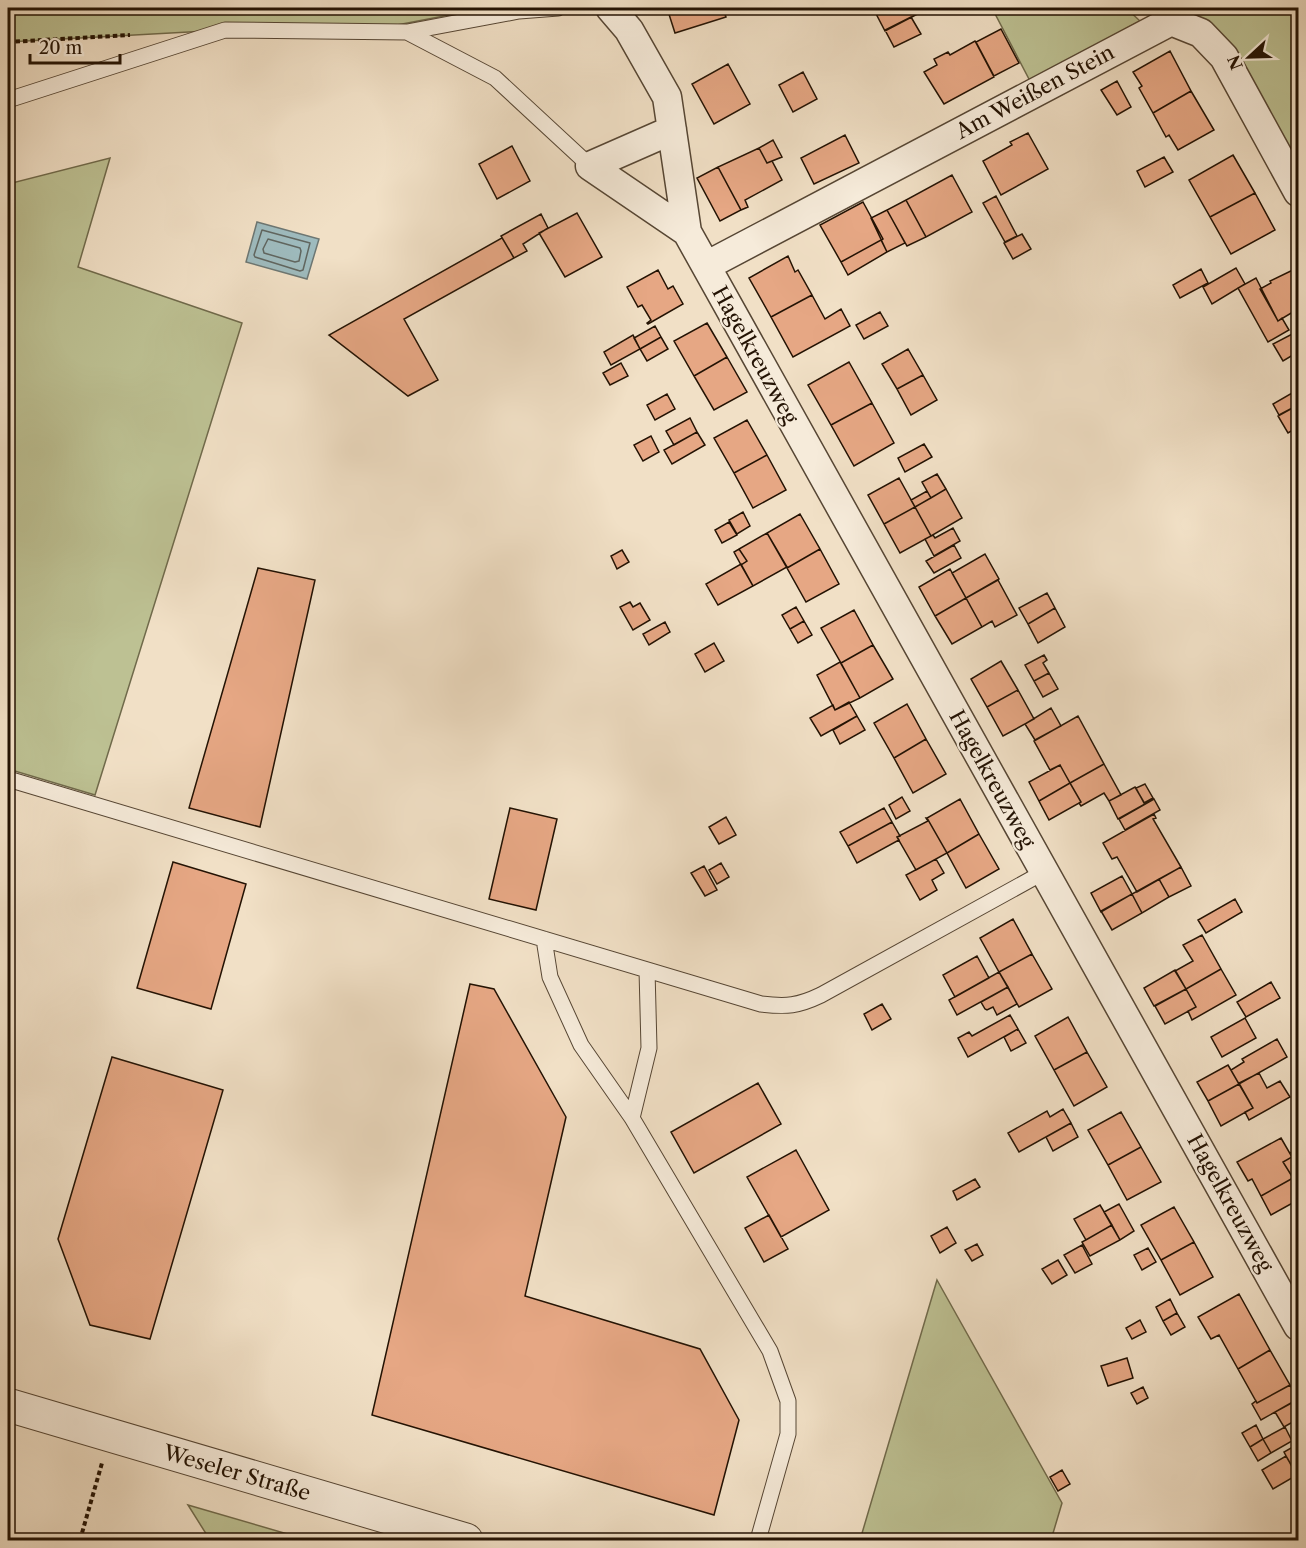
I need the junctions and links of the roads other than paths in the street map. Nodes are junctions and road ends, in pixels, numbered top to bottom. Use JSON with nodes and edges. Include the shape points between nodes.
{"nodes":[{"id":1,"x":558,"y":8,"type":"edge"},
{"id":2,"x":604,"y":8,"type":"edge"},
{"id":3,"x":1295,"y":8,"type":"edge"},
{"id":4,"x":1299,"y":11,"type":"edge"},
{"id":5,"x":407,"y":32,"type":"junction"},
{"id":6,"x":8,"y":100,"type":"edge"},
{"id":7,"x":672,"y":130,"type":"junction"},
{"id":8,"x":590,"y":166,"type":"junction"},
{"id":9,"x":1299,"y":192,"type":"edge"},
{"id":10,"x":687,"y":232,"type":"junction"},
{"id":11,"x":706,"y":266,"type":"junction"},
{"id":12,"x":8,"y":779,"type":"edge"},
{"id":13,"x":1044,"y":872,"type":"junction"},
{"id":14,"x":544,"y":939,"type":"junction"},
{"id":15,"x":647,"y":970,"type":"junction"},
{"id":16,"x":632,"y":1118,"type":"junction"},
{"id":17,"x":1299,"y":1326,"type":"edge"},
{"id":18,"x":8,"y":1405,"type":"edge"},
{"id":19,"x":466,"y":1540,"type":"edge"},
{"id":20,"x":758,"y":1540,"type":"edge"}],
"edges":[{"from":1,"to":5,"type":"lane","via":[[519,11]]},
{"from":2,"to":7,"type":"street","name":"Hagelkreuzweg","via":[[629,30],[667,97]]},
{"from":3,"to":4,"type":"lane"},
{"from":5,"to":6,"type":"lane","via":[[225,30]]},
{"from":5,"to":8,"type":"lane","via":[[495,78]]},
{"from":7,"to":8,"type":"street"},
{"from":7,"to":10,"type":"street","name":"Hagelkreuzweg"},
{"from":8,"to":10,"type":"street","name":"Hagelkreuzweg"},
{"from":9,"to":11,"type":"street","name":"Am Weißen Stein","via":[[1224,57],[1201,33],[1171,21]]},
{"from":10,"to":11,"type":"street","name":"Hagelkreuzweg"},
{"from":11,"to":13,"type":"street","name":"Hagelkreuzweg"},
{"from":12,"to":14,"type":"lane"},
{"from":13,"to":15,"type":"lane","via":[[801,1004],[761,1004]]},
{"from":13,"to":17,"type":"street","name":"Hagelkreuzweg"},
{"from":14,"to":15,"type":"lane"},
{"from":14,"to":16,"type":"lane","via":[[550,977],[581,1045]]},
{"from":15,"to":16,"type":"lane","via":[[649,1048]]},
{"from":16,"to":20,"type":"lane","via":[[770,1351],[788,1401],[788,1434]]},
{"from":18,"to":19,"type":"street","name":"Weseler Straße"}]}
